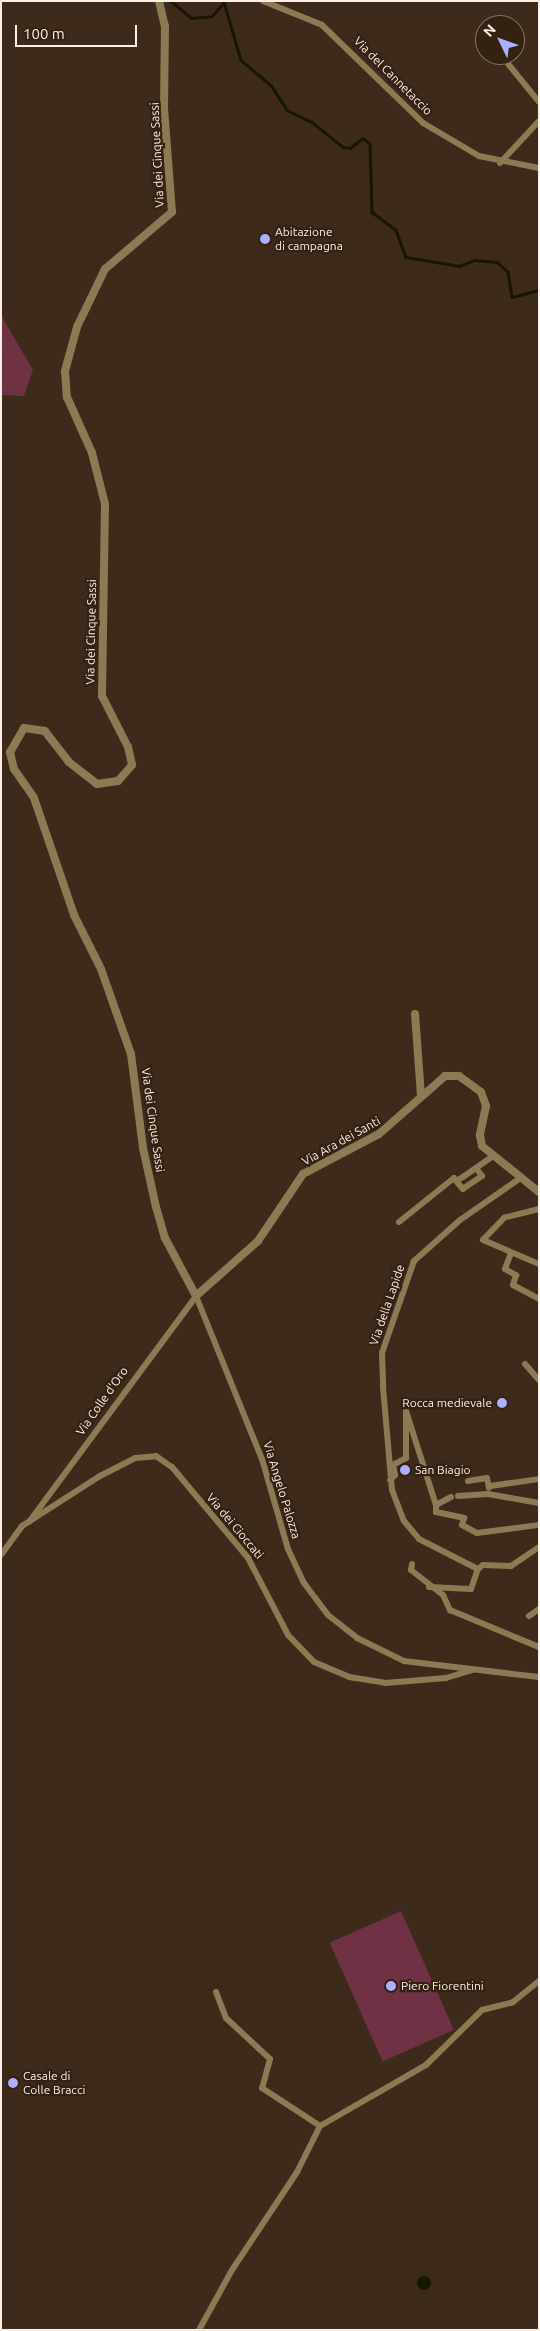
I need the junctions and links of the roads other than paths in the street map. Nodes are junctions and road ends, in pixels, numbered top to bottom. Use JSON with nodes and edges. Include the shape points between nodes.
{"nodes":[{"id":1,"x":159,"y":1,"type":"edge"},
{"id":2,"x":263,"y":1,"type":"edge"},
{"id":3,"x":509,"y":65,"type":"edge"},
{"id":4,"x":539,"y":102,"type":"edge"},
{"id":5,"x":539,"y":121,"type":"edge"},
{"id":6,"x":500,"y":162,"type":"junction"},
{"id":7,"x":539,"y":168,"type":"edge"},
{"id":8,"x":415,"y":1014,"type":"dead end"},
{"id":9,"x":422,"y":1095,"type":"junction"},
{"id":10,"x":492,"y":1157,"type":"junction"},
{"id":11,"x":476,"y":1168,"type":"junction"},
{"id":12,"x":519,"y":1179,"type":"junction"},
{"id":13,"x":456,"y":1181,"type":"junction"},
{"id":14,"x":539,"y":1192,"type":"edge"},
{"id":15,"x":539,"y":1210,"type":"edge"},
{"id":16,"x":399,"y":1222,"type":"dead end"},
{"id":17,"x":512,"y":1253,"type":"junction"},
{"id":18,"x":539,"y":1264,"type":"edge"},
{"id":19,"x":196,"y":1296,"type":"junction"},
{"id":20,"x":539,"y":1299,"type":"edge"},
{"id":21,"x":525,"y":1364,"type":"dead end"},
{"id":22,"x":539,"y":1380,"type":"edge"},
{"id":23,"x":539,"y":1479,"type":"edge"},
{"id":24,"x":390,"y":1480,"type":"junction"},
{"id":25,"x":468,"y":1481,"type":"dead end"},
{"id":26,"x":490,"y":1486,"type":"junction"},
{"id":27,"x":488,"y":1494,"type":"junction"},
{"id":28,"x":458,"y":1496,"type":"dead end"},
{"id":29,"x":451,"y":1497,"type":"dead end"},
{"id":30,"x":539,"y":1503,"type":"edge"},
{"id":31,"x":436,"y":1505,"type":"junction"},
{"id":32,"x":29,"y":1522,"type":"junction"},
{"id":33,"x":539,"y":1525,"type":"edge"},
{"id":34,"x":539,"y":1548,"type":"edge"},
{"id":35,"x":1,"y":1555,"type":"edge"},
{"id":36,"x":412,"y":1564,"type":"dead end"},
{"id":37,"x":478,"y":1569,"type":"junction"},
{"id":38,"x":429,"y":1587,"type":"junction"},
{"id":39,"x":539,"y":1609,"type":"edge"},
{"id":40,"x":529,"y":1616,"type":"dead end"},
{"id":41,"x":539,"y":1647,"type":"edge"},
{"id":42,"x":476,"y":1669,"type":"junction"},
{"id":43,"x":539,"y":1677,"type":"edge"},
{"id":44,"x":539,"y":1981,"type":"edge"},
{"id":45,"x":216,"y":1992,"type":"dead end"},
{"id":46,"x":320,"y":2126,"type":"junction"},
{"id":47,"x":199,"y":2330,"type":"edge"}],
"edges":[{"from":1,"to":19,"type":"street","name":"Via dei Cinque Sassi","via":[[165,26],[164,108],[172,212],[105,269],[77,327],[65,370],[67,397],[92,452],[105,504],[102,696],[128,746],[132,765],[118,781],[97,784],[36,728],[24,728],[10,752],[14,769],[34,798],[74,915],[101,969],[128,1045],[156,1207],[165,1238]]},
{"from":2,"to":6,"type":"street","name":"Via del Cannetaccio","via":[[322,24],[423,123],[479,156]]},
{"from":3,"to":4,"type":"street"},
{"from":5,"to":6,"type":"street"},
{"from":6,"to":7,"type":"street","name":"Via del Cannetaccio"},
{"from":8,"to":9,"type":"street"},
{"from":9,"to":10,"type":"street","name":"Via Ara dei Santi","via":[[448,1075],[472,1083],[486,1102],[479,1138]]},
{"from":9,"to":19,"type":"street","name":"Via Ara dei Santi","via":[[379,1134],[303,1174],[258,1241]]},
{"from":10,"to":11,"type":"street"},
{"from":10,"to":12,"type":"street","name":"Via Ara dei Santi"},
{"from":11,"to":13,"type":"street"},
{"from":11,"to":13,"type":"street","via":[[482,1176],[462,1189]]},
{"from":12,"to":14,"type":"street","name":"Via Ara dei Santi"},
{"from":12,"to":24,"type":"street","name":"Via della Lapide","via":[[460,1220],[411,1269],[382,1353]]},
{"from":13,"to":16,"type":"street","via":[[454,1178]]},
{"from":15,"to":17,"type":"street","via":[[508,1216],[484,1240]]},
{"from":17,"to":18,"type":"street"},
{"from":17,"to":20,"type":"street","via":[[505,1269],[516,1275],[513,1285]]},
{"from":19,"to":32,"type":"street","name":"Via Colle d'Oro"},
{"from":19,"to":42,"type":"street","name":"Via Angelo Palozza","via":[[262,1459],[288,1549],[318,1603],[342,1628],[375,1649],[434,1667]]},
{"from":21,"to":22,"type":"street"},
{"from":23,"to":26,"type":"street"},
{"from":24,"to":31,"type":"street","via":[[395,1475],[393,1465],[406,1458],[406,1411]]},
{"from":24,"to":37,"type":"street","name":"Via della Lapide","via":[[404,1521],[419,1539]]},
{"from":25,"to":26,"type":"street","via":[[487,1478]]},
{"from":26,"to":27,"type":"street"},
{"from":27,"to":28,"type":"street"},
{"from":27,"to":30,"type":"street"},
{"from":29,"to":31,"type":"street"},
{"from":31,"to":33,"type":"street","via":[[439,1514],[464,1518],[462,1525],[477,1533]]},
{"from":32,"to":35,"type":"street","name":"Via dei Cioccati","via":[[13,1536]]},
{"from":32,"to":42,"type":"street","name":"Via dei Cioccati","via":[[113,1468],[139,1456],[156,1456],[170,1465],[248,1558],[288,1635],[314,1662],[349,1677],[385,1683],[446,1678]]},
{"from":34,"to":37,"type":"street","via":[[511,1566],[483,1564]]},
{"from":36,"to":38,"type":"street","via":[[411,1570]]},
{"from":37,"to":38,"type":"street","via":[[472,1589]]},
{"from":38,"to":41,"type":"street","via":[[443,1595],[450,1610]]},
{"from":39,"to":40,"type":"street"},
{"from":42,"to":43,"type":"street","name":"Via Angelo Palozza"},
{"from":44,"to":46,"type":"street","via":[[513,2002],[482,2010],[426,2065]]},
{"from":45,"to":46,"type":"street","via":[[226,2018],[270,2059],[262,2088]]},
{"from":46,"to":47,"type":"street","via":[[297,2172],[232,2270]]}]}
